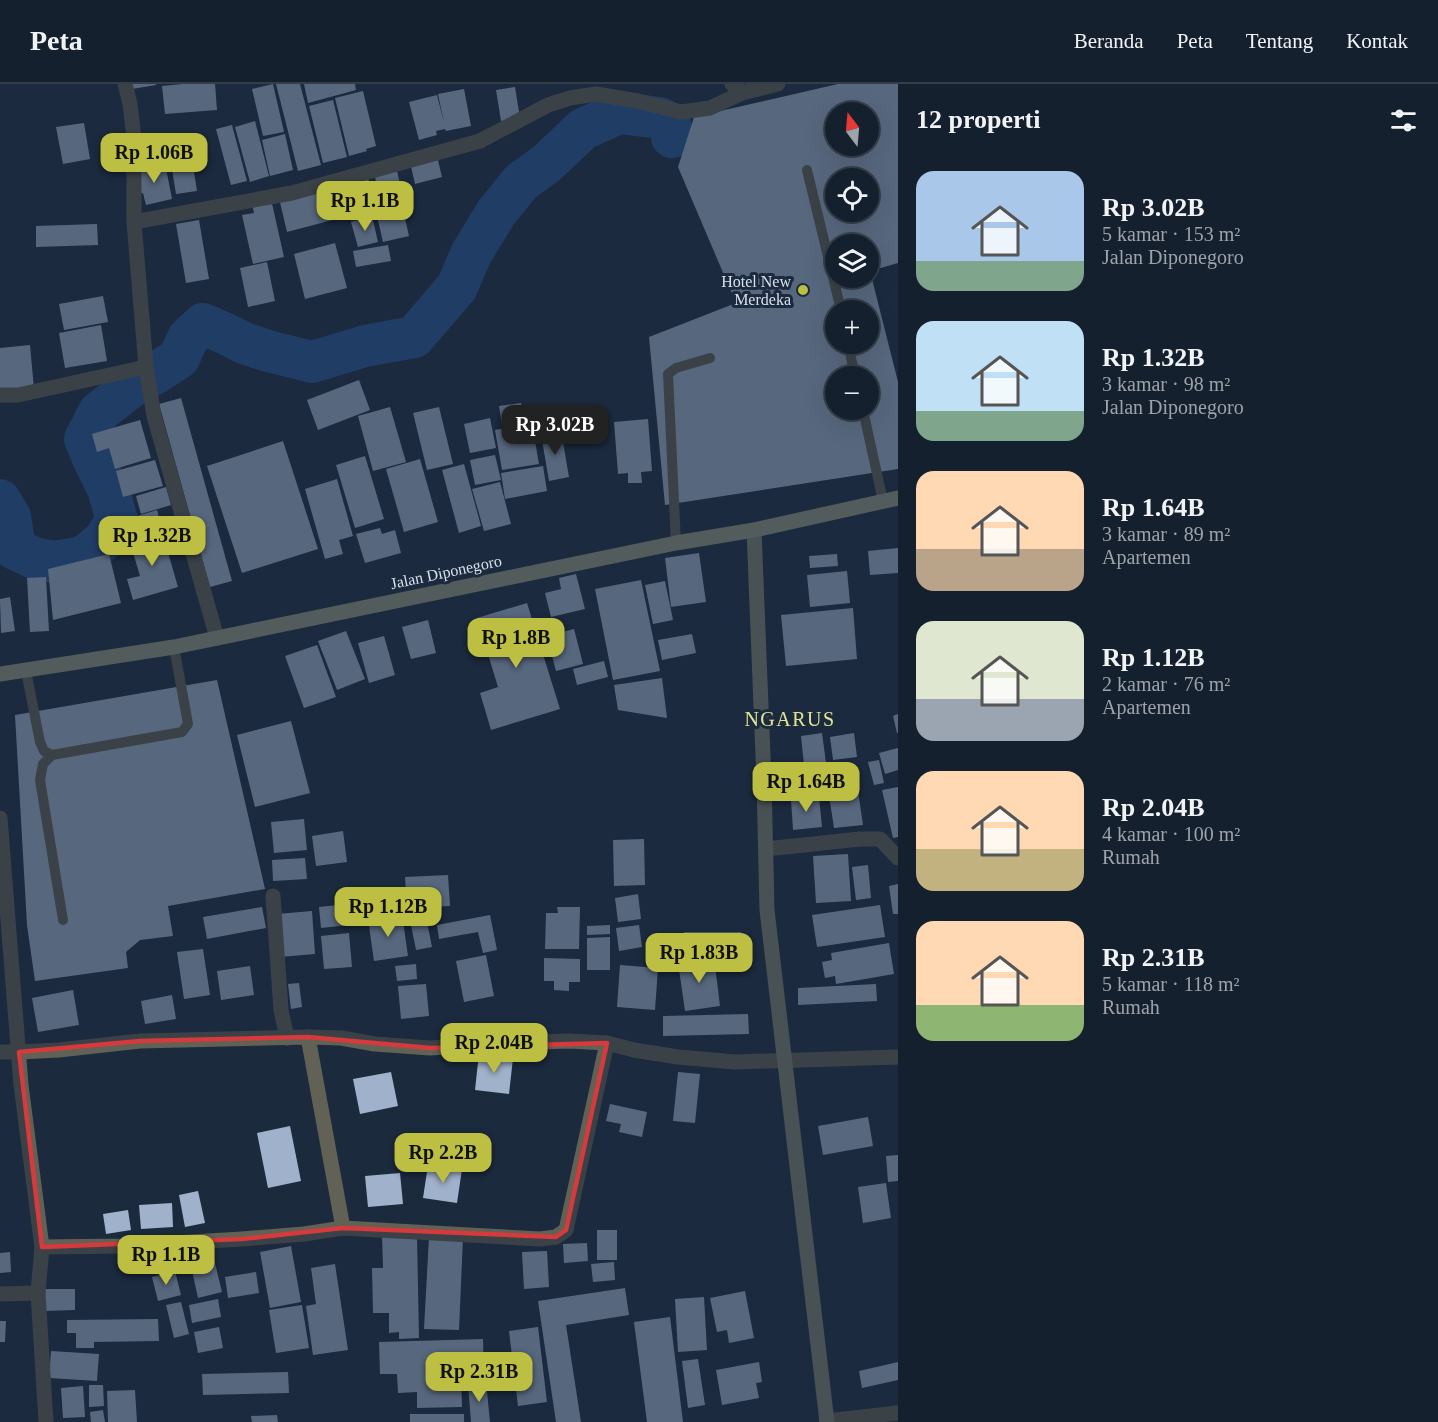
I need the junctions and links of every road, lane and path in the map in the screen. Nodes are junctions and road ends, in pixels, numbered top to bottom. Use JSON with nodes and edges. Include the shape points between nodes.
{"nodes":[{"id":1,"x":125,"y":84,"type":"edge"},
{"id":2,"x":778,"y":84,"type":"edge"},
{"id":3,"x":737,"y":89,"type":"edge"},
{"id":4,"x":807,"y":170,"type":"dead end"},
{"id":5,"x":134,"y":222,"type":"junction"},
{"id":6,"x":839,"y":300,"type":"edge"},
{"id":7,"x":710,"y":358,"type":"dead end"},
{"id":8,"x":146,"y":367,"type":"junction"},
{"id":9,"x":0,"y":395,"type":"edge"},
{"id":10,"x":866,"y":420,"type":"edge"},
{"id":11,"x":890,"y":500,"type":"edge"},
{"id":12,"x":754,"y":530,"type":"junction"},
{"id":13,"x":676,"y":543,"type":"junction"},
{"id":14,"x":217,"y":638,"type":"junction"},
{"id":15,"x":174,"y":647,"type":"junction"},
{"id":16,"x":26,"y":671,"type":"junction"},
{"id":17,"x":0,"y":674,"type":"edge"},
{"id":18,"x":52,"y":755,"type":"junction"},
{"id":19,"x":0,"y":818,"type":"edge"},
{"id":20,"x":766,"y":849,"type":"junction"},
{"id":21,"x":898,"y":858,"type":"edge"},
{"id":22,"x":273,"y":896,"type":"dead end"},
{"id":23,"x":63,"y":920,"type":"dead end"},
{"id":24,"x":308,"y":1037,"type":"junction"},
{"id":25,"x":286,"y":1038,"type":"junction"},
{"id":26,"x":607,"y":1043,"type":"junction"},
{"id":27,"x":0,"y":1052,"type":"edge"},
{"id":28,"x":19,"y":1052,"type":"junction"},
{"id":29,"x":898,"y":1057,"type":"edge"},
{"id":30,"x":784,"y":1060,"type":"junction"},
{"id":31,"x":343,"y":1228,"type":"junction"},
{"id":32,"x":42,"y":1247,"type":"junction"},
{"id":33,"x":38,"y":1293,"type":"junction"},
{"id":34,"x":0,"y":1294,"type":"edge"},
{"id":35,"x":898,"y":1413,"type":"edge"},
{"id":36,"x":827,"y":1421,"type":"edge"},
{"id":37,"x":46,"y":1422,"type":"edge"}],
"edges":[{"from":1,"to":5,"type":"street","via":[[134,138]]},
{"from":2,"to":3,"type":"street"},
{"from":3,"to":5,"type":"street","via":[[710,108],[681,112],[596,94],[570,98],[548,105],[480,141],[292,193]]},
{"from":4,"to":6,"type":"lane"},
{"from":5,"to":8,"type":"street"},
{"from":7,"to":13,"type":"lane","via":[[668,374]]},
{"from":8,"to":9,"type":"street","via":[[18,395]]},
{"from":8,"to":14,"type":"street","via":[[154,416]]},
{"from":10,"to":11,"type":"lane"},
{"from":11,"to":12,"type":"main road","name":"Jalan Diponegoro"},
{"from":12,"to":13,"type":"main road","name":"Jalan Diponegoro"},
{"from":12,"to":20,"type":"street"},
{"from":13,"to":14,"type":"main road","name":"Jalan Diponegoro"},
{"from":14,"to":15,"type":"main road","name":"Jalan Diponegoro"},
{"from":15,"to":16,"type":"main road","name":"Jalan Diponegoro"},
{"from":15,"to":18,"type":"lane","via":[[188,724],[182,732]]},
{"from":16,"to":17,"type":"main road","name":"Jalan Diponegoro"},
{"from":16,"to":18,"type":"lane","via":[[40,742],[44,751]]},
{"from":18,"to":23,"type":"lane","via":[[42,764],[40,780]]},
{"from":19,"to":28,"type":"street"},
{"from":20,"to":21,"type":"street","via":[[880,839]]},
{"from":20,"to":30,"type":"street","via":[[767,910]]},
{"from":22,"to":25,"type":"street"},
{"from":24,"to":25,"type":"street"},
{"from":24,"to":26,"type":"street","via":[[430,1048],[569,1041]]},
{"from":24,"to":31,"type":"street"},
{"from":25,"to":28,"type":"street","via":[[140,1041]]},
{"from":26,"to":30,"type":"street","via":[[689,1058],[735,1062]]},
{"from":26,"to":31,"type":"street","via":[[566,1230],[556,1237],[540,1239]]},
{"from":27,"to":28,"type":"street"},
{"from":28,"to":32,"type":"street"},
{"from":29,"to":30,"type":"street"},
{"from":30,"to":36,"type":"street"},
{"from":31,"to":32,"type":"street","via":[[231,1240]]},
{"from":32,"to":33,"type":"street"},
{"from":33,"to":34,"type":"street"},
{"from":33,"to":37,"type":"street"},
{"from":35,"to":36,"type":"street"}]}
